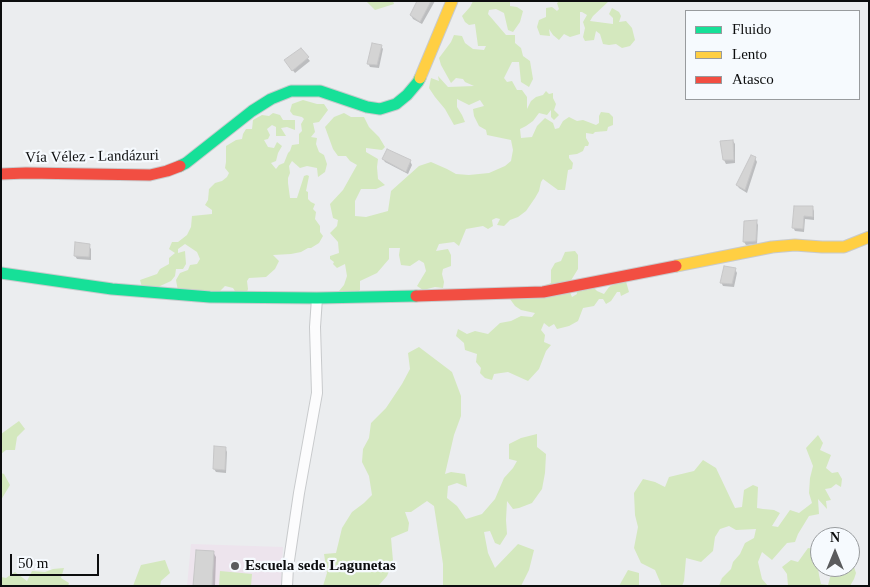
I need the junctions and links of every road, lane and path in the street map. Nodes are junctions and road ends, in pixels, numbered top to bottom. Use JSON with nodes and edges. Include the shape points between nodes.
{"nodes":[{"id":1,"x":452,"y":1,"type":"edge"},
{"id":2,"x":1,"y":174,"type":"edge"},
{"id":3,"x":869,"y":237,"type":"edge"},
{"id":4,"x":1,"y":273,"type":"edge"},
{"id":5,"x":316,"y":298,"type":"junction"},
{"id":6,"x":287,"y":586,"type":"edge"}],
"edges":[{"from":1,"to":2,"type":"street","name":"Vía Vélez - Landázuri","via":[[418,82],[396,104],[380,109],[320,91],[291,91],[252,110],[186,163],[167,171],[150,174]]},
{"from":3,"to":5,"type":"street","via":[[844,246],[772,247],[543,292]]},
{"from":4,"to":5,"type":"street","via":[[112,289],[210,297]]},
{"from":5,"to":6,"type":"street","via":[[316,393]]}]}
